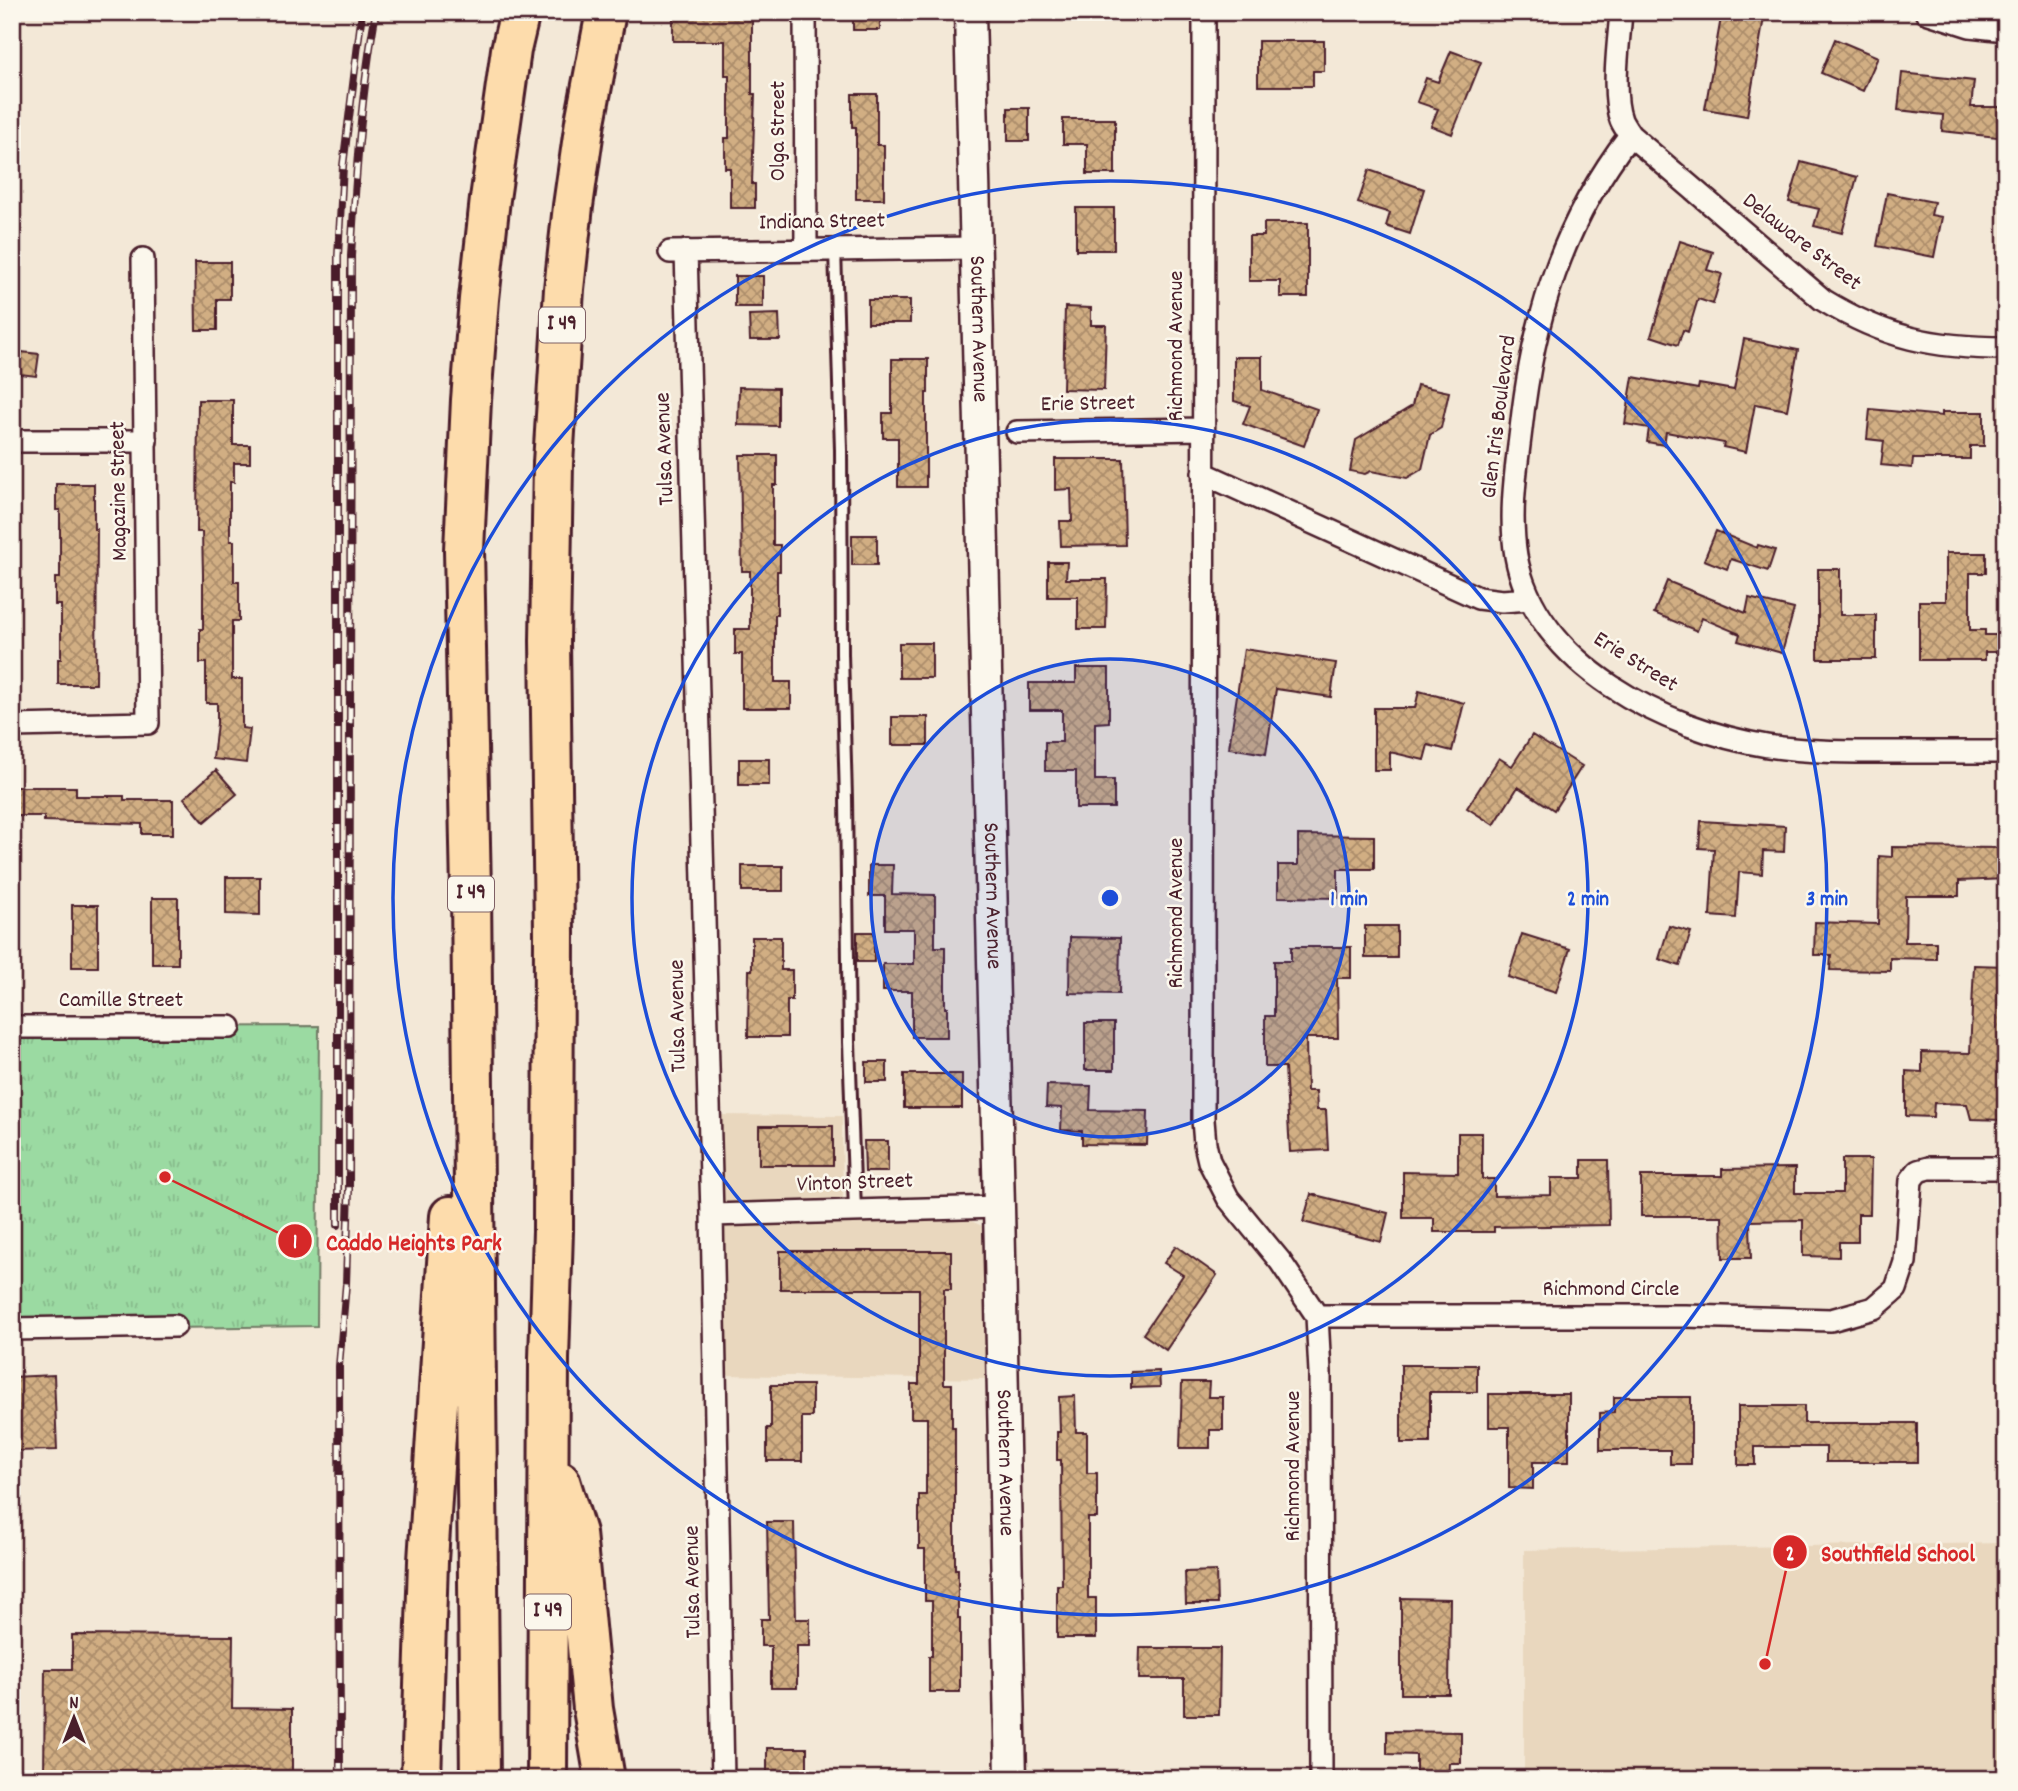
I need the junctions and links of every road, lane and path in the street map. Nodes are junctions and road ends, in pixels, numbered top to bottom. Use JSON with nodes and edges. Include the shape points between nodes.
{"nodes":[{"id":1,"x":520,"y":12,"type":"edge"},
{"id":2,"x":606,"y":12,"type":"edge"},
{"id":3,"x":805,"y":12,"type":"edge"},
{"id":4,"x":970,"y":12,"type":"edge"},
{"id":5,"x":1203,"y":12,"type":"edge"},
{"id":6,"x":1621,"y":12,"type":"edge"},
{"id":7,"x":1926,"y":12,"type":"edge"},
{"id":8,"x":2006,"y":30,"type":"edge"},
{"id":9,"x":1630,"y":135,"type":"junction"},
{"id":10,"x":835,"y":248,"type":"junction"},
{"id":11,"x":975,"y":248,"type":"junction"},
{"id":12,"x":806,"y":249,"type":"junction"},
{"id":13,"x":678,"y":252,"type":"joint"},
{"id":14,"x":143,"y":259,"type":"dead end"},
{"id":15,"x":2006,"y":348,"type":"edge"},
{"id":16,"x":1203,"y":429,"type":"junction"},
{"id":17,"x":1017,"y":432,"type":"dead end"},
{"id":18,"x":12,"y":441,"type":"edge"},
{"id":19,"x":146,"y":441,"type":"junction"},
{"id":20,"x":1203,"y":473,"type":"junction"},
{"id":21,"x":1530,"y":599,"type":"junction"},
{"id":22,"x":12,"y":726,"type":"edge"},
{"id":23,"x":2006,"y":752,"type":"edge"},
{"id":24,"x":471,"y":892,"type":"junction"},
{"id":25,"x":12,"y":1027,"type":"edge"},
{"id":26,"x":230,"y":1027,"type":"dead end"},
{"id":27,"x":2006,"y":1168,"type":"edge"},
{"id":28,"x":999,"y":1206,"type":"junction"},
{"id":29,"x":855,"y":1211,"type":"junction"},
{"id":30,"x":712,"y":1215,"type":"junction"},
{"id":31,"x":1317,"y":1317,"type":"junction"},
{"id":32,"x":175,"y":1326,"type":"dead end"},
{"id":33,"x":12,"y":1329,"type":"edge"},
{"id":34,"x":549,"y":1446,"type":"junction"},
{"id":35,"x":421,"y":1779,"type":"edge"},
{"id":36,"x":480,"y":1779,"type":"edge"},
{"id":37,"x":547,"y":1779,"type":"edge"},
{"id":38,"x":605,"y":1779,"type":"edge"},
{"id":39,"x":723,"y":1779,"type":"edge"},
{"id":40,"x":1011,"y":1779,"type":"edge"},
{"id":41,"x":1321,"y":1779,"type":"edge"}],
"edges":[{"from":1,"to":24,"type":"highway","number":"I 49","via":[[489,208],[471,400],[464,550]]},
{"from":2,"to":34,"type":"highway","number":"I 49","via":[[573,205],[553,463]]},
{"from":3,"to":12,"type":"street","name":"Olga Street"},
{"from":4,"to":11,"type":"street","name":"Southern Avenue"},
{"from":5,"to":16,"type":"street","name":"Richmond Avenue"},
{"from":6,"to":9,"type":"street","via":[[1618,110]]},
{"from":7,"to":8,"type":"street","via":[[1970,26]]},
{"from":9,"to":15,"type":"street","name":"Delaware Street","via":[[1842,312],[1883,331],[1927,343]]},
{"from":9,"to":21,"type":"street","name":"Glen Iris Boulevard","via":[[1607,164],[1569,235],[1536,334],[1524,400],[1513,526],[1516,556]]},
{"from":10,"to":11,"type":"street","name":"Indiana Street"},
{"from":10,"to":12,"type":"street","name":"Indiana Street"},
{"from":10,"to":29,"type":"lane"},
{"from":11,"to":28,"type":"street","name":"Southern Avenue"},
{"from":12,"to":13,"type":"street","name":"Indiana Street"},
{"from":13,"to":30,"type":"street","name":"Tulsa Avenue"},
{"from":14,"to":19,"type":"street","name":"Magazine Street"},
{"from":16,"to":17,"type":"street","name":"Erie Street"},
{"from":16,"to":20,"type":"street","name":"Richmond Avenue"},
{"from":18,"to":19,"type":"street"},
{"from":19,"to":22,"type":"street","name":"Magazine Street","via":[[148,723]]},
{"from":20,"to":21,"type":"street","via":[[1478,598]]},
{"from":20,"to":31,"type":"street","name":"Richmond Avenue","via":[[1205,1144],[1228,1198],[1280,1261]]},
{"from":21,"to":23,"type":"street","name":"Erie Street","via":[[1555,638],[1581,664],[1636,701],[1712,733],[1766,746],[1821,752]]},
{"from":24,"to":35,"type":"highway","via":[[428,1562]]},
{"from":24,"to":36,"type":"highway","number":"I 49"},
{"from":25,"to":26,"type":"street","name":"Camille Street"},
{"from":27,"to":31,"type":"street","name":"Richmond Circle","via":[[1929,1168],[1914,1175],[1909,1189],[1905,1262],[1896,1289],[1874,1308],[1831,1320]]},
{"from":28,"to":29,"type":"street","name":"Vinton Street"},
{"from":28,"to":40,"type":"street","name":"Southern Avenue"},
{"from":29,"to":30,"type":"street","name":"Vinton Street"},
{"from":30,"to":39,"type":"street","name":"Tulsa Avenue"},
{"from":31,"to":41,"type":"street","name":"Richmond Avenue"},
{"from":32,"to":33,"type":"street"},
{"from":34,"to":37,"type":"highway","number":"I 49"},
{"from":34,"to":38,"type":"highway","via":[[576,1533],[593,1709]]}]}
